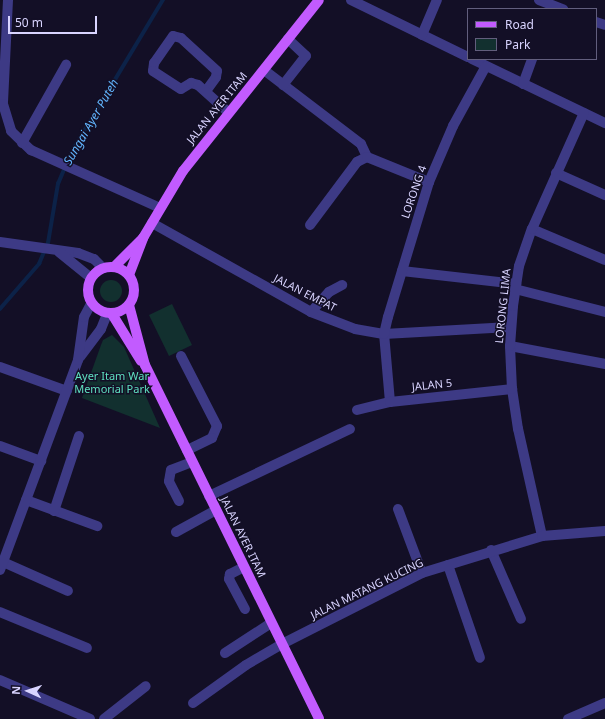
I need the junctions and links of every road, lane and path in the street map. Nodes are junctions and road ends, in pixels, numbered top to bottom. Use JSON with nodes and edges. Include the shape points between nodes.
{"nodes":[{"id":1,"x":8,"y":0,"type":"edge"},
{"id":2,"x":319,"y":0,"type":"edge"},
{"id":3,"x":351,"y":0,"type":"edge"},
{"id":4,"x":437,"y":0,"type":"edge"},
{"id":5,"x":539,"y":0,"type":"edge"},
{"id":6,"x":556,"y":8,"type":"edge"},
{"id":7,"x":422,"y":35,"type":"junction"},
{"id":8,"x":288,"y":39,"type":"junction"},
{"id":9,"x":467,"y":57,"type":"edge"},
{"id":10,"x":474,"y":60,"type":"edge"},
{"id":11,"x":532,"y":60,"type":"edge"},
{"id":12,"x":66,"y":65,"type":"dead end"},
{"id":13,"x":486,"y":66,"type":"junction"},
{"id":14,"x":264,"y":70,"type":"junction"},
{"id":15,"x":522,"y":84,"type":"junction"},
{"id":16,"x":283,"y":85,"type":"junction"},
{"id":17,"x":206,"y":91,"type":"junction"},
{"id":18,"x":228,"y":112,"type":"junction"},
{"id":19,"x":584,"y":112,"type":"junction"},
{"id":20,"x":605,"y":123,"type":"edge"},
{"id":21,"x":22,"y":143,"type":"junction"},
{"id":22,"x":367,"y":157,"type":"junction"},
{"id":23,"x":556,"y":173,"type":"junction"},
{"id":24,"x":429,"y":182,"type":"junction"},
{"id":25,"x":605,"y":195,"type":"edge"},
{"id":26,"x":160,"y":208,"type":"junction"},
{"id":27,"x":152,"y":224,"type":"junction"},
{"id":28,"x":310,"y":225,"type":"dead end"},
{"id":29,"x":532,"y":229,"type":"junction"},
{"id":30,"x":143,"y":238,"type":"junction"},
{"id":31,"x":0,"y":242,"type":"edge"},
{"id":32,"x":59,"y":252,"type":"junction"},
{"id":33,"x":605,"y":260,"type":"edge"},
{"id":34,"x":114,"y":267,"type":"junction"},
{"id":35,"x":103,"y":268,"type":"junction"},
{"id":36,"x":402,"y":271,"type":"junction"},
{"id":37,"x":129,"y":275,"type":"junction"},
{"id":38,"x":91,"y":278,"type":"junction"},
{"id":39,"x":342,"y":285,"type":"dead end"},
{"id":40,"x":516,"y":287,"type":"junction"},
{"id":41,"x":91,"y":304,"type":"junction"},
{"id":42,"x":129,"y":305,"type":"junction"},
{"id":43,"x":311,"y":312,"type":"junction"},
{"id":44,"x":605,"y":312,"type":"edge"},
{"id":45,"x":110,"y":314,"type":"junction"},
{"id":46,"x":511,"y":327,"type":"junction"},
{"id":47,"x":384,"y":334,"type":"junction"},
{"id":48,"x":510,"y":346,"type":"junction"},
{"id":49,"x":181,"y":356,"type":"dead end"},
{"id":50,"x":78,"y":360,"type":"junction"},
{"id":51,"x":605,"y":364,"type":"edge"},
{"id":52,"x":145,"y":365,"type":"junction"},
{"id":53,"x":0,"y":368,"type":"edge"},
{"id":54,"x":512,"y":390,"type":"junction"},
{"id":55,"x":67,"y":391,"type":"junction"},
{"id":56,"x":390,"y":402,"type":"junction"},
{"id":57,"x":357,"y":410,"type":"dead end"},
{"id":58,"x":350,"y":429,"type":"dead end"},
{"id":59,"x":79,"y":436,"type":"dead end"},
{"id":60,"x":0,"y":446,"type":"edge"},
{"id":61,"x":187,"y":450,"type":"junction"},
{"id":62,"x":41,"y":461,"type":"junction"},
{"id":63,"x":192,"y":462,"type":"junction"},
{"id":64,"x":209,"y":496,"type":"junction"},
{"id":65,"x":26,"y":500,"type":"junction"},
{"id":66,"x":179,"y":501,"type":"dead end"},
{"id":67,"x":398,"y":509,"type":"dead end"},
{"id":68,"x":216,"y":510,"type":"junction"},
{"id":69,"x":54,"y":511,"type":"junction"},
{"id":70,"x":97,"y":526,"type":"dead end"},
{"id":71,"x":605,"y":531,"type":"edge"},
{"id":72,"x":176,"y":532,"type":"dead end"},
{"id":73,"x":542,"y":536,"type":"junction"},
{"id":74,"x":491,"y":550,"type":"junction"},
{"id":75,"x":448,"y":565,"type":"junction"},
{"id":76,"x":2,"y":566,"type":"edge"},
{"id":77,"x":244,"y":567,"type":"junction"},
{"id":78,"x":422,"y":573,"type":"junction"},
{"id":79,"x":68,"y":591,"type":"dead end"},
{"id":80,"x":245,"y":609,"type":"dead end"},
{"id":81,"x":0,"y":612,"type":"edge"},
{"id":82,"x":521,"y":619,"type":"dead end"},
{"id":83,"x":271,"y":623,"type":"junction"},
{"id":84,"x":282,"y":644,"type":"junction"},
{"id":85,"x":87,"y":648,"type":"dead end"},
{"id":86,"x":225,"y":653,"type":"dead end"},
{"id":87,"x":480,"y":658,"type":"dead end"},
{"id":88,"x":0,"y":680,"type":"edge"},
{"id":89,"x":146,"y":686,"type":"dead end"},
{"id":90,"x":193,"y":703,"type":"dead end"},
{"id":91,"x":605,"y":703,"type":"edge"},
{"id":92,"x":90,"y":719,"type":"edge"},
{"id":93,"x":104,"y":719,"type":"edge"},
{"id":94,"x":319,"y":719,"type":"edge"},
{"id":95,"x":568,"y":719,"type":"edge"}],
"edges":[{"from":1,"to":21,"type":"street","via":[[4,113],[11,131]]},
{"from":2,"to":8,"type":"main road","name":"JALAN AYER ITAM"},
{"from":3,"to":7,"type":"street"},
{"from":4,"to":7,"type":"street"},
{"from":5,"to":6,"type":"street"},
{"from":7,"to":9,"type":"street"},
{"from":8,"to":14,"type":"main road","name":"JALAN AYER ITAM"},
{"from":8,"to":16,"type":"street","via":[[306,56]]},
{"from":10,"to":13,"type":"street"},
{"from":11,"to":15,"type":"street"},
{"from":12,"to":21,"type":"street"},
{"from":13,"to":15,"type":"street"},
{"from":13,"to":24,"type":"street","name":"LORONG 4","via":[[453,126]]},
{"from":14,"to":16,"type":"street"},
{"from":14,"to":18,"type":"main road","name":"JALAN AYER ITAM"},
{"from":15,"to":19,"type":"street"},
{"from":16,"to":22,"type":"street","via":[[361,144]]},
{"from":17,"to":17,"type":"street","via":[[195,83],[184,89],[178,88],[153,70],[154,63],[173,36],[180,38],[217,71],[216,77]]},
{"from":17,"to":18,"type":"street"},
{"from":18,"to":26,"type":"main road","name":"JALAN AYER ITAM","via":[[183,171]]},
{"from":19,"to":20,"type":"street"},
{"from":19,"to":23,"type":"street","name":"LORONG LIMA"},
{"from":21,"to":26,"type":"street","via":[[51,160]]},
{"from":22,"to":24,"type":"street","via":[[374,157]]},
{"from":22,"to":28,"type":"street","via":[[357,162]]},
{"from":23,"to":25,"type":"street"},
{"from":23,"to":29,"type":"street","name":"LORONG LIMA"},
{"from":24,"to":36,"type":"street","name":"LORONG 4"},
{"from":26,"to":27,"type":"main road","name":"JALAN AYER ITAM"},
{"from":27,"to":30,"type":"main road","name":"JALAN AYER ITAM"},
{"from":27,"to":43,"type":"street","name":"JALAN EMPAT"},
{"from":29,"to":33,"type":"street"},
{"from":29,"to":40,"type":"street","name":"LORONG LIMA"},
{"from":30,"to":34,"type":"main road","name":"JALAN AYER ITAM"},
{"from":30,"to":37,"type":"main road","name":"JALAN AYER ITAM"},
{"from":31,"to":32,"type":"street"},
{"from":32,"to":35,"type":"street","via":[[78,253],[94,259]]},
{"from":32,"to":38,"type":"street"},
{"from":34,"to":35,"type":"main road"},
{"from":34,"to":37,"type":"main road"},
{"from":35,"to":38,"type":"main road"},
{"from":36,"to":40,"type":"street"},
{"from":36,"to":47,"type":"street","name":"LORONG 4"},
{"from":37,"to":42,"type":"main road","via":[[134,286]]},
{"from":38,"to":41,"type":"main road","via":[[87,291]]},
{"from":39,"to":43,"type":"street","via":[[329,292]]},
{"from":40,"to":44,"type":"street"},
{"from":40,"to":46,"type":"street","name":"LORONG LIMA"},
{"from":41,"to":45,"type":"main road"},
{"from":41,"to":50,"type":"street","via":[[84,317]]},
{"from":42,"to":45,"type":"main road","via":[[118,313]]},
{"from":42,"to":52,"type":"main road","name":"JALAN AYER ITAM"},
{"from":43,"to":47,"type":"street","name":"JALAN EMPAT","via":[[355,329]]},
{"from":45,"to":50,"type":"street"},
{"from":45,"to":52,"type":"main road","name":"JALAN AYER ITAM"},
{"from":46,"to":47,"type":"street","name":"JALAN EMPAT"},
{"from":46,"to":48,"type":"street","name":"LORONG LIMA"},
{"from":47,"to":56,"type":"street"},
{"from":48,"to":51,"type":"street"},
{"from":48,"to":54,"type":"street","name":"LORONG LIMA"},
{"from":49,"to":61,"type":"street","via":[[217,426],[212,438]]},
{"from":50,"to":55,"type":"street"},
{"from":52,"to":61,"type":"main road","name":"JALAN AYER ITAM"},
{"from":53,"to":55,"type":"street"},
{"from":54,"to":56,"type":"street","name":"JALAN 5"},
{"from":54,"to":73,"type":"street","name":"LORONG LIMA","via":[[518,430]]},
{"from":55,"to":62,"type":"street"},
{"from":56,"to":57,"type":"street","name":"JALAN 5"},
{"from":58,"to":64,"type":"street"},
{"from":59,"to":69,"type":"street"},
{"from":60,"to":62,"type":"street"},
{"from":61,"to":63,"type":"main road","name":"JALAN AYER ITAM"},
{"from":62,"to":65,"type":"street"},
{"from":63,"to":64,"type":"main road","name":"JALAN AYER ITAM"},
{"from":63,"to":66,"type":"street","via":[[171,470],[170,481]]},
{"from":64,"to":68,"type":"main road","name":"JALAN AYER ITAM"},
{"from":65,"to":69,"type":"street"},
{"from":65,"to":76,"type":"street"},
{"from":67,"to":78,"type":"street"},
{"from":68,"to":72,"type":"street"},
{"from":68,"to":77,"type":"main road","name":"JALAN AYER ITAM"},
{"from":69,"to":70,"type":"street"},
{"from":71,"to":73,"type":"street","name":"JALAN MATANG KUCING"},
{"from":73,"to":74,"type":"street","name":"JALAN MATANG KUCING"},
{"from":74,"to":75,"type":"street","name":"JALAN MATANG KUCING"},
{"from":74,"to":82,"type":"street"},
{"from":75,"to":78,"type":"street","name":"JALAN MATANG KUCING"},
{"from":75,"to":87,"type":"street"},
{"from":76,"to":79,"type":"street"},
{"from":77,"to":80,"type":"street","via":[[230,574],[229,579]]},
{"from":77,"to":83,"type":"main road","name":"JALAN AYER ITAM"},
{"from":78,"to":84,"type":"street","name":"JALAN MATANG KUCING"},
{"from":81,"to":85,"type":"street"},
{"from":83,"to":84,"type":"main road","name":"JALAN AYER ITAM"},
{"from":83,"to":86,"type":"street"},
{"from":84,"to":90,"type":"street","name":"JALAN MATANG KUCING","via":[[246,665]]},
{"from":84,"to":94,"type":"main road","name":"JALAN AYER ITAM"},
{"from":88,"to":92,"type":"street"},
{"from":89,"to":93,"type":"street"},
{"from":91,"to":95,"type":"street"}]}
